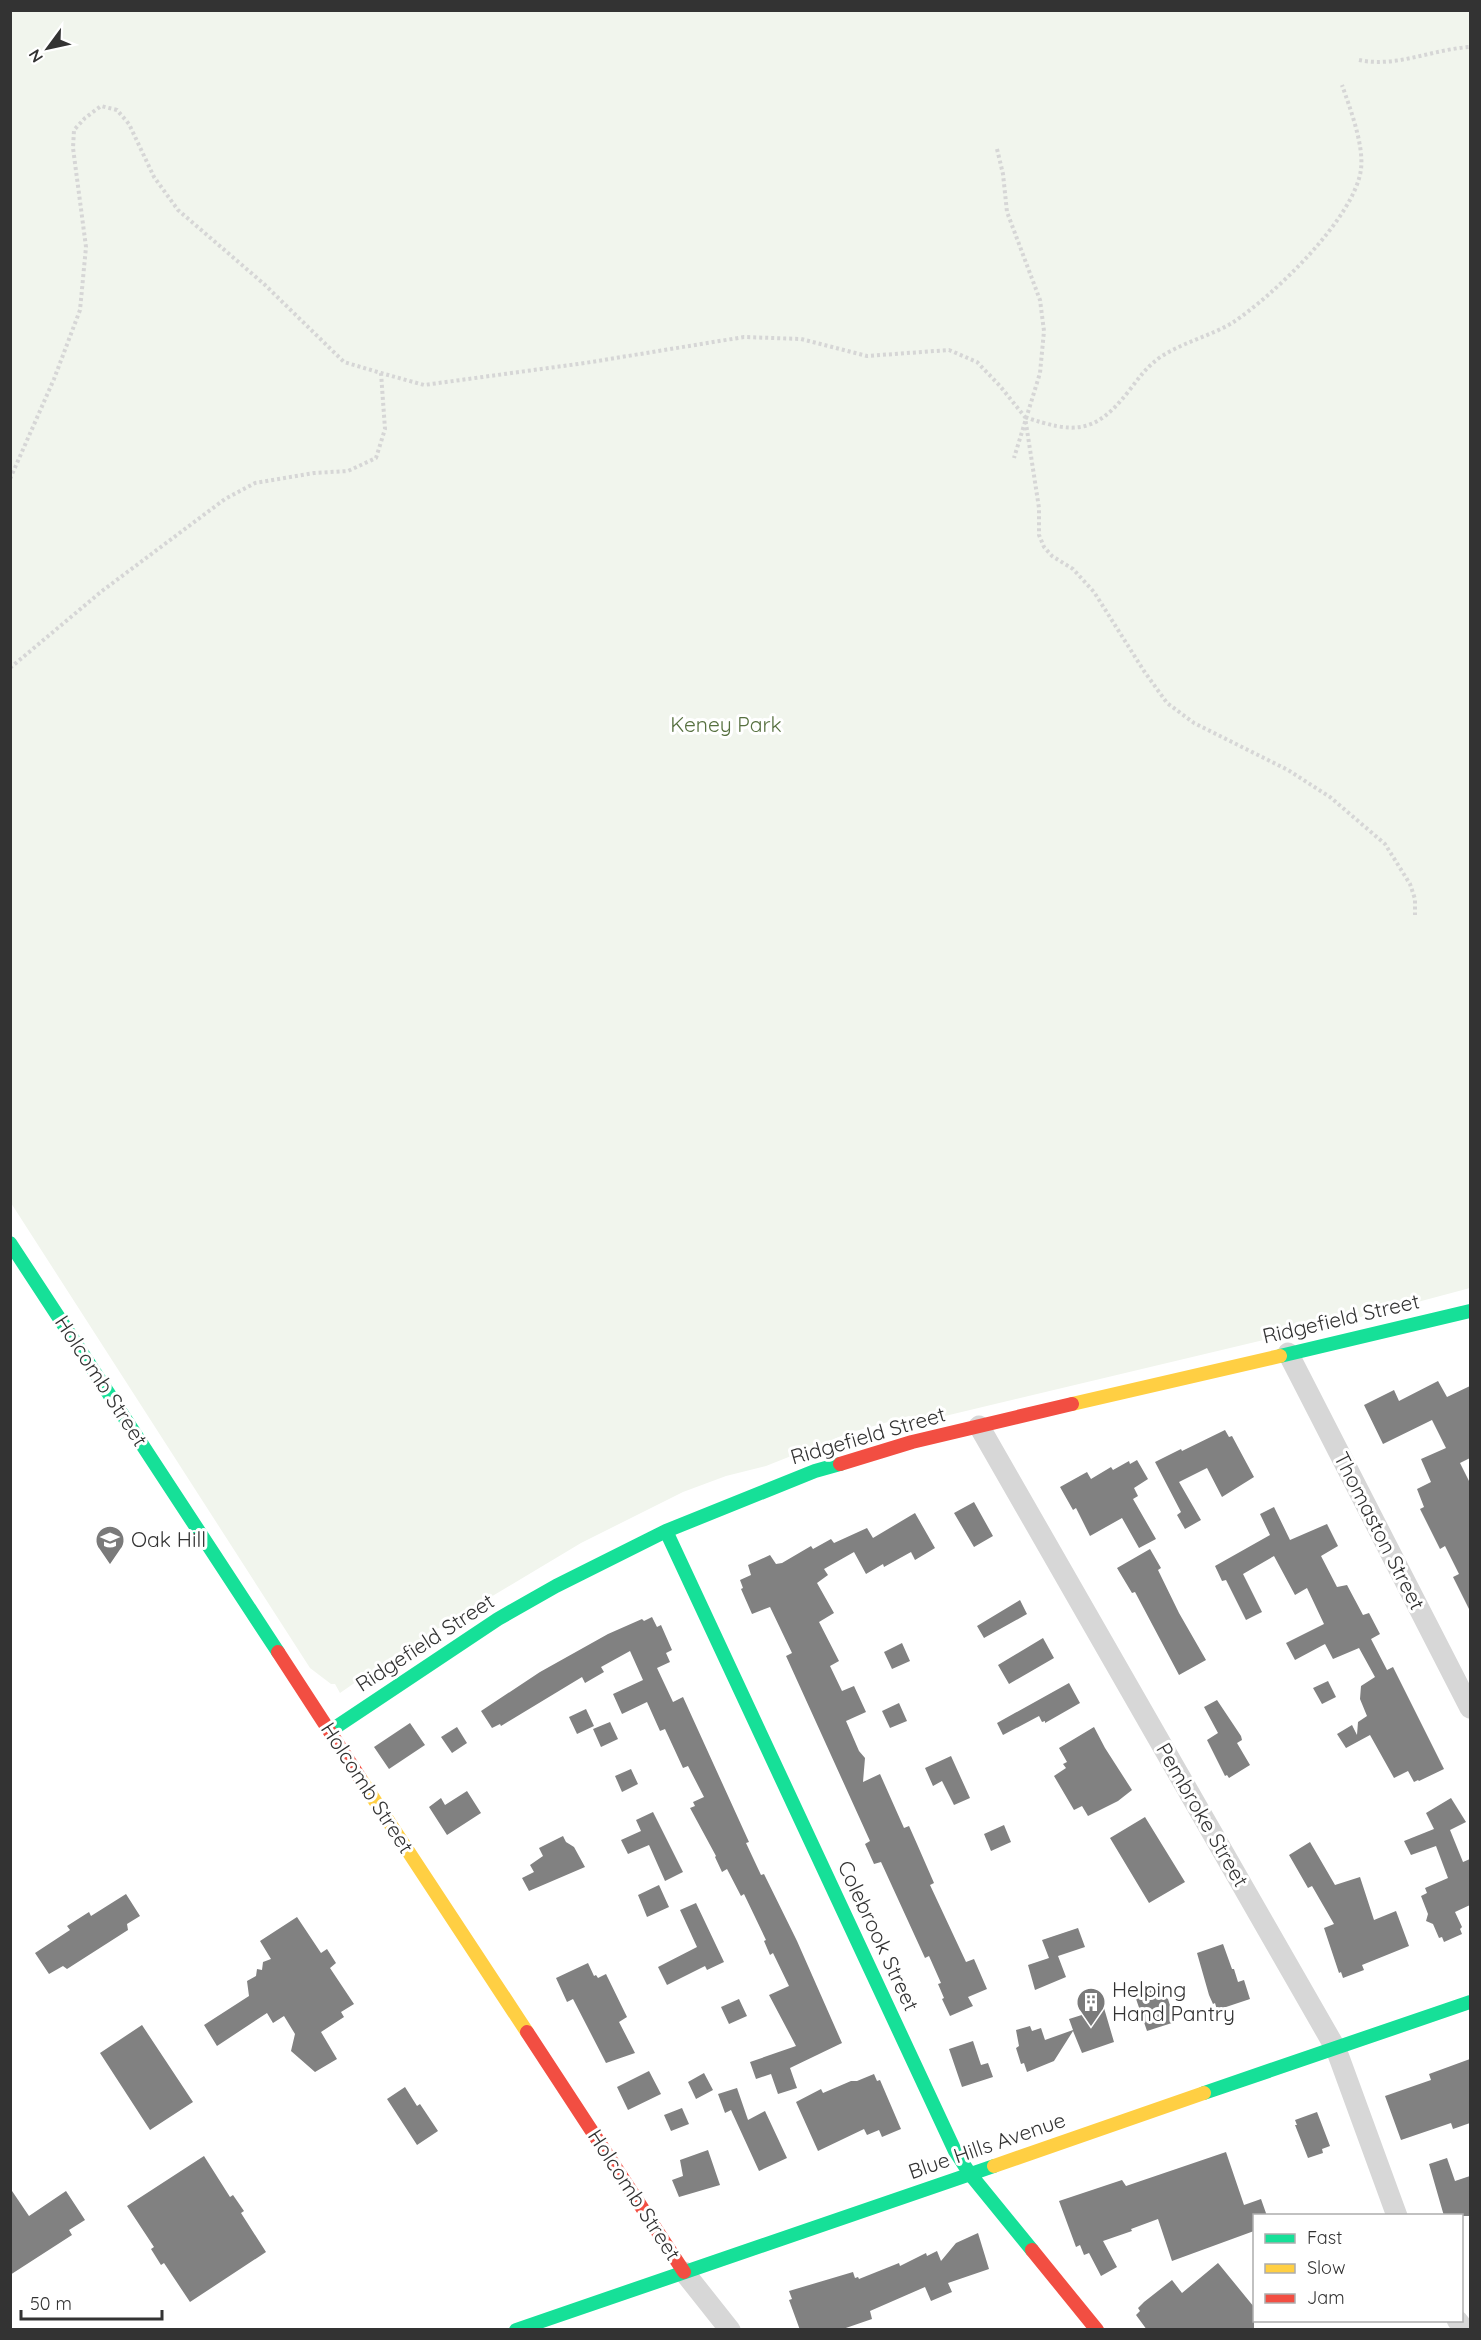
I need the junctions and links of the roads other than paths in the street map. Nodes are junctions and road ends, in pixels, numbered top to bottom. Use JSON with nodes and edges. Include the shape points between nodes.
{"nodes":[{"id":1,"x":10,"y":1243,"type":"edge"},
{"id":2,"x":1470,"y":1311,"type":"edge"},
{"id":3,"x":1288,"y":1353,"type":"junction"},
{"id":4,"x":979,"y":1426,"type":"junction"},
{"id":5,"x":666,"y":1531,"type":"junction"},
{"id":6,"x":1470,"y":1708,"type":"edge"},
{"id":7,"x":330,"y":1731,"type":"junction"},
{"id":8,"x":1470,"y":2002,"type":"edge"},
{"id":9,"x":1336,"y":2049,"type":"junction"},
{"id":10,"x":970,"y":2174,"type":"junction"},
{"id":11,"x":1396,"y":2214,"type":"edge"},
{"id":12,"x":684,"y":2272,"type":"junction"},
{"id":13,"x":516,"y":2330,"type":"edge"},
{"id":14,"x":730,"y":2330,"type":"edge"},
{"id":15,"x":1097,"y":2330,"type":"edge"}],
"edges":[{"from":1,"to":7,"type":"street","name":"Holcomb Street"},
{"from":2,"to":3,"type":"street","name":"Ridgefield Street"},
{"from":3,"to":4,"type":"street","name":"Ridgefield Street"},
{"from":3,"to":6,"type":"street","name":"Thomaston Street"},
{"from":4,"to":5,"type":"street","name":"Ridgefield Street","via":[[815,1471]]},
{"from":4,"to":9,"type":"street","name":"Pembroke Street"},
{"from":5,"to":7,"type":"street","name":"Ridgefield Street","via":[[565,1581],[498,1620]]},
{"from":5,"to":10,"type":"street","name":"Colebrook Street","via":[[955,2151]]},
{"from":7,"to":12,"type":"street","name":"Holcomb Street"},
{"from":8,"to":9,"type":"street","name":"Blue Hills Avenue"},
{"from":9,"to":10,"type":"street","name":"Blue Hills Avenue"},
{"from":9,"to":11,"type":"street","name":"Pembroke Street"},
{"from":10,"to":12,"type":"street","name":"Blue Hills Avenue"},
{"from":10,"to":15,"type":"street","name":"Colebrook Street"},
{"from":12,"to":13,"type":"street","name":"Blue Hills Avenue"},
{"from":12,"to":14,"type":"street","name":"Holcomb Street"}]}
